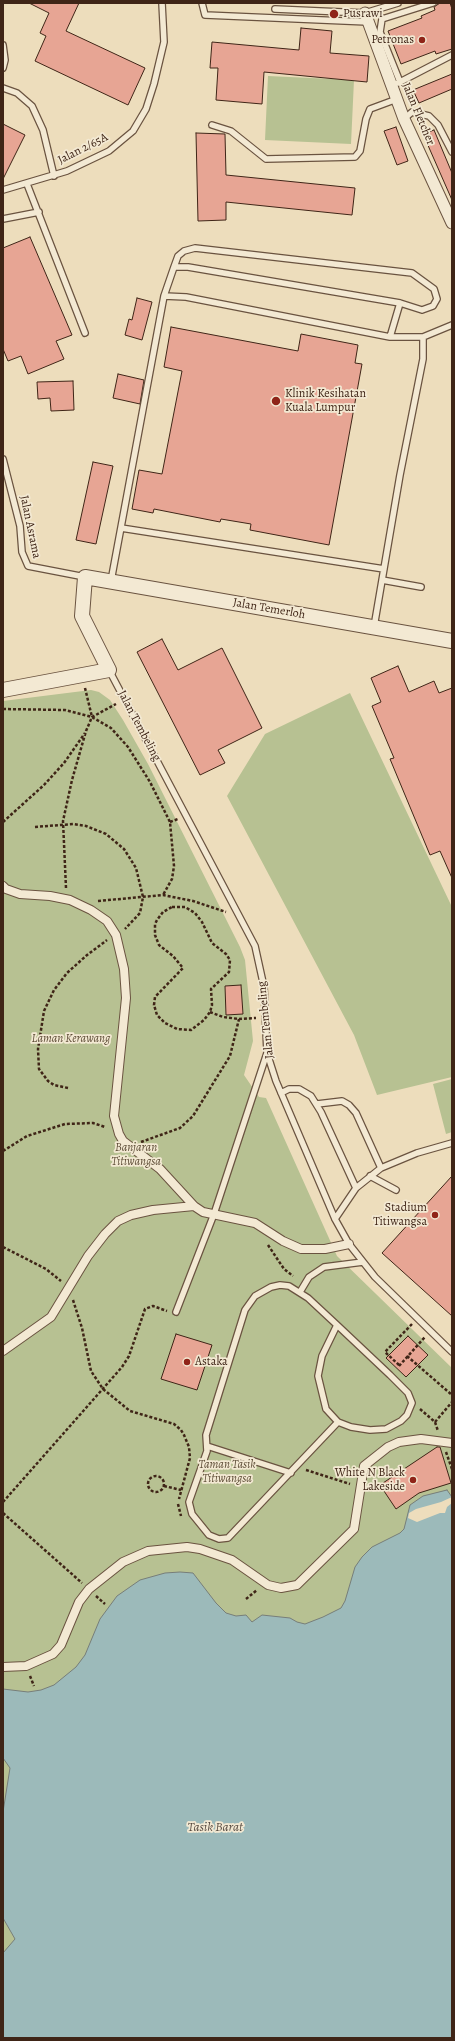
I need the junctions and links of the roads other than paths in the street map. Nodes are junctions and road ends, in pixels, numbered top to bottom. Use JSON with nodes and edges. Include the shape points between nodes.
{"nodes":[{"id":1,"x":162,"y":3,"type":"edge"},
{"id":2,"x":202,"y":3,"type":"edge"},
{"id":3,"x":398,"y":3,"type":"edge"},
{"id":4,"x":433,"y":3,"type":"edge"},
{"id":5,"x":379,"y":6,"type":"edge"},
{"id":6,"x":275,"y":9,"type":"dead end"},
{"id":7,"x":366,"y":18,"type":"junction"},
{"id":8,"x":3,"y":45,"type":"edge"},
{"id":9,"x":452,"y":54,"type":"edge"},
{"id":10,"x":3,"y":68,"type":"edge"},
{"id":11,"x":396,"y":84,"type":"junction"},
{"id":12,"x":3,"y":88,"type":"edge"},
{"id":13,"x":397,"y":100,"type":"junction"},
{"id":14,"x":404,"y":119,"type":"junction"},
{"id":15,"x":212,"y":125,"type":"dead end"},
{"id":16,"x":452,"y":152,"type":"edge"},
{"id":17,"x":54,"y":176,"type":"junction"},
{"id":18,"x":27,"y":184,"type":"junction"},
{"id":19,"x":3,"y":190,"type":"edge"},
{"id":20,"x":39,"y":212,"type":"junction"},
{"id":21,"x":3,"y":219,"type":"edge"},
{"id":22,"x":452,"y":222,"type":"edge"},
{"id":23,"x":174,"y":267,"type":"junction"},
{"id":24,"x":164,"y":296,"type":"junction"},
{"id":25,"x":400,"y":303,"type":"junction"},
{"id":26,"x":452,"y":325,"type":"edge"},
{"id":27,"x":85,"y":333,"type":"dead end"},
{"id":28,"x":390,"y":337,"type":"junction"},
{"id":29,"x":423,"y":337,"type":"junction"},
{"id":30,"x":3,"y":459,"type":"edge"},
{"id":31,"x":121,"y":528,"type":"junction"},
{"id":32,"x":384,"y":569,"type":"junction"},
{"id":33,"x":85,"y":577,"type":"junction"},
{"id":34,"x":382,"y":580,"type":"junction"},
{"id":35,"x":111,"y":582,"type":"junction"},
{"id":36,"x":421,"y":587,"type":"dead end"},
{"id":37,"x":374,"y":628,"type":"junction"},
{"id":38,"x":452,"y":641,"type":"edge"},
{"id":39,"x":109,"y":670,"type":"junction"},
{"id":40,"x":3,"y":690,"type":"edge"},
{"id":41,"x":3,"y":886,"type":"edge"},
{"id":42,"x":267,"y":1053,"type":"junction"},
{"id":43,"x":281,"y":1093,"type":"junction"},
{"id":44,"x":317,"y":1104,"type":"junction"},
{"id":45,"x":452,"y":1143,"type":"edge"},
{"id":46,"x":381,"y":1168,"type":"junction"},
{"id":47,"x":370,"y":1176,"type":"junction"},
{"id":48,"x":356,"y":1188,"type":"junction"},
{"id":49,"x":396,"y":1190,"type":"dead end"},
{"id":50,"x":194,"y":1206,"type":"junction"},
{"id":51,"x":214,"y":1214,"type":"junction"},
{"id":52,"x":335,"y":1219,"type":"junction"},
{"id":53,"x":348,"y":1244,"type":"junction"},
{"id":54,"x":363,"y":1262,"type":"junction"},
{"id":55,"x":300,"y":1292,"type":"junction"},
{"id":56,"x":172,"y":1312,"type":"road end"},
{"id":57,"x":337,"y":1325,"type":"junction"},
{"id":58,"x":3,"y":1352,"type":"edge"},
{"id":59,"x":452,"y":1352,"type":"edge"},
{"id":60,"x":338,"y":1422,"type":"junction"},
{"id":61,"x":452,"y":1443,"type":"edge"},
{"id":62,"x":207,"y":1446,"type":"junction"},
{"id":63,"x":291,"y":1472,"type":"junction"},
{"id":64,"x":3,"y":1667,"type":"edge"}],
"edges":[{"from":1,"to":17,"type":"lane","name":"Jalan 2/65A","via":[[164,42],[146,109],[132,131],[109,151]]},
{"from":2,"to":7,"type":"lane","via":[[205,15]]},
{"from":3,"to":5,"type":"lane"},
{"from":4,"to":11,"type":"lane","via":[[382,19],[380,32]]},
{"from":5,"to":7,"type":"lane"},
{"from":6,"to":7,"type":"lane"},
{"from":7,"to":11,"type":"street","name":"Jalan Fletcher"},
{"from":8,"to":10,"type":"lane"},
{"from":9,"to":11,"type":"lane"},
{"from":11,"to":13,"type":"street","name":"Jalan Fletcher"},
{"from":12,"to":17,"type":"lane","via":[[16,93],[32,106],[43,130]]},
{"from":13,"to":14,"type":"street","name":"Jalan Fletcher"},
{"from":13,"to":15,"type":"lane","via":[[370,109],[360,150],[355,157],[266,159],[231,131]]},
{"from":14,"to":16,"type":"lane","via":[[412,112],[429,116],[438,125]]},
{"from":14,"to":22,"type":"street","name":"Jalan Fletcher"},
{"from":17,"to":18,"type":"lane","name":"Jalan 2/65A"},
{"from":18,"to":19,"type":"lane","name":"Jalan 2/65A"},
{"from":18,"to":20,"type":"lane"},
{"from":20,"to":21,"type":"lane"},
{"from":20,"to":27,"type":"lane"},
{"from":23,"to":24,"type":"lane"},
{"from":23,"to":25,"type":"lane","via":[[188,267]]},
{"from":23,"to":25,"type":"lane","via":[[178,256],[195,248],[412,273],[434,289],[437,300],[433,306],[422,310]]},
{"from":24,"to":28,"type":"lane","via":[[186,297]]},
{"from":24,"to":31,"type":"lane"},
{"from":25,"to":28,"type":"lane"},
{"from":26,"to":29,"type":"lane"},
{"from":28,"to":29,"type":"lane"},
{"from":29,"to":32,"type":"lane","via":[[423,359]]},
{"from":30,"to":33,"type":"lane","name":"Jalan Asrama","via":[[20,526],[22,552],[28,566]]},
{"from":31,"to":32,"type":"lane"},
{"from":31,"to":35,"type":"lane"},
{"from":32,"to":34,"type":"lane"},
{"from":33,"to":35,"type":"street","name":"Jalan Temerloh"},
{"from":33,"to":39,"type":"street","name":"Jalan Tembeling","via":[[82,616]]},
{"from":34,"to":36,"type":"lane"},
{"from":34,"to":37,"type":"lane"},
{"from":35,"to":37,"type":"street","name":"Jalan Temerloh"},
{"from":37,"to":38,"type":"street","name":"Jalan Temerloh"},
{"from":39,"to":40,"type":"street"},
{"from":39,"to":42,"type":"lane","name":"Jalan Tembeling","via":[[255,946],[264,987]]},
{"from":41,"to":50,"type":"street","via":[[20,894],[70,900],[107,921],[116,935],[124,968],[126,998],[114,1116],[117,1129],[126,1144],[160,1169]]},
{"from":42,"to":43,"type":"lane","name":"Jalan Tembeling"},
{"from":42,"to":51,"type":"lane"},
{"from":43,"to":44,"type":"lane","via":[[299,1089],[311,1096]]},
{"from":43,"to":52,"type":"lane","name":"Jalan Tembeling"},
{"from":44,"to":46,"type":"lane","via":[[342,1101],[349,1105],[356,1113]]},
{"from":44,"to":48,"type":"lane"},
{"from":45,"to":46,"type":"lane","via":[[417,1152]]},
{"from":46,"to":47,"type":"lane"},
{"from":47,"to":48,"type":"lane"},
{"from":47,"to":49,"type":"lane"},
{"from":48,"to":52,"type":"lane"},
{"from":50,"to":51,"type":"street","via":[[203,1212]]},
{"from":50,"to":58,"type":"street","via":[[153,1210],[118,1221],[88,1256],[51,1317]]},
{"from":51,"to":53,"type":"street","via":[[246,1220],[262,1227],[283,1242],[301,1249],[325,1249]]},
{"from":51,"to":56,"type":"lane"},
{"from":52,"to":53,"type":"lane","name":"Jalan Tembeling"},
{"from":53,"to":54,"type":"lane","name":"Jalan Tembeling"},
{"from":54,"to":55,"type":"lane","via":[[324,1267],[315,1271],[304,1282]]},
{"from":54,"to":59,"type":"lane","name":"Jalan Tembeling","via":[[375,1277]]},
{"from":55,"to":57,"type":"lane"},
{"from":55,"to":62,"type":"lane","via":[[289,1286],[280,1285],[262,1291],[245,1310],[206,1435]]},
{"from":57,"to":60,"type":"lane","via":[[322,1356],[318,1376],[326,1408]]},
{"from":57,"to":60,"type":"lane","via":[[411,1398],[411,1409],[401,1421],[386,1429],[370,1430]]},
{"from":60,"to":63,"type":"lane"},
{"from":61,"to":64,"type":"street","via":[[420,1438],[399,1442],[388,1447],[364,1466],[354,1529],[302,1582],[292,1587],[268,1585],[232,1560],[215,1553],[188,1547],[148,1551],[111,1570],[89,1589],[79,1602],[61,1645],[53,1654],[26,1666]]},
{"from":62,"to":63,"type":"lane"},
{"from":62,"to":63,"type":"lane","via":[[189,1502],[192,1514],[209,1535],[215,1538],[224,1540],[232,1536]]}]}
